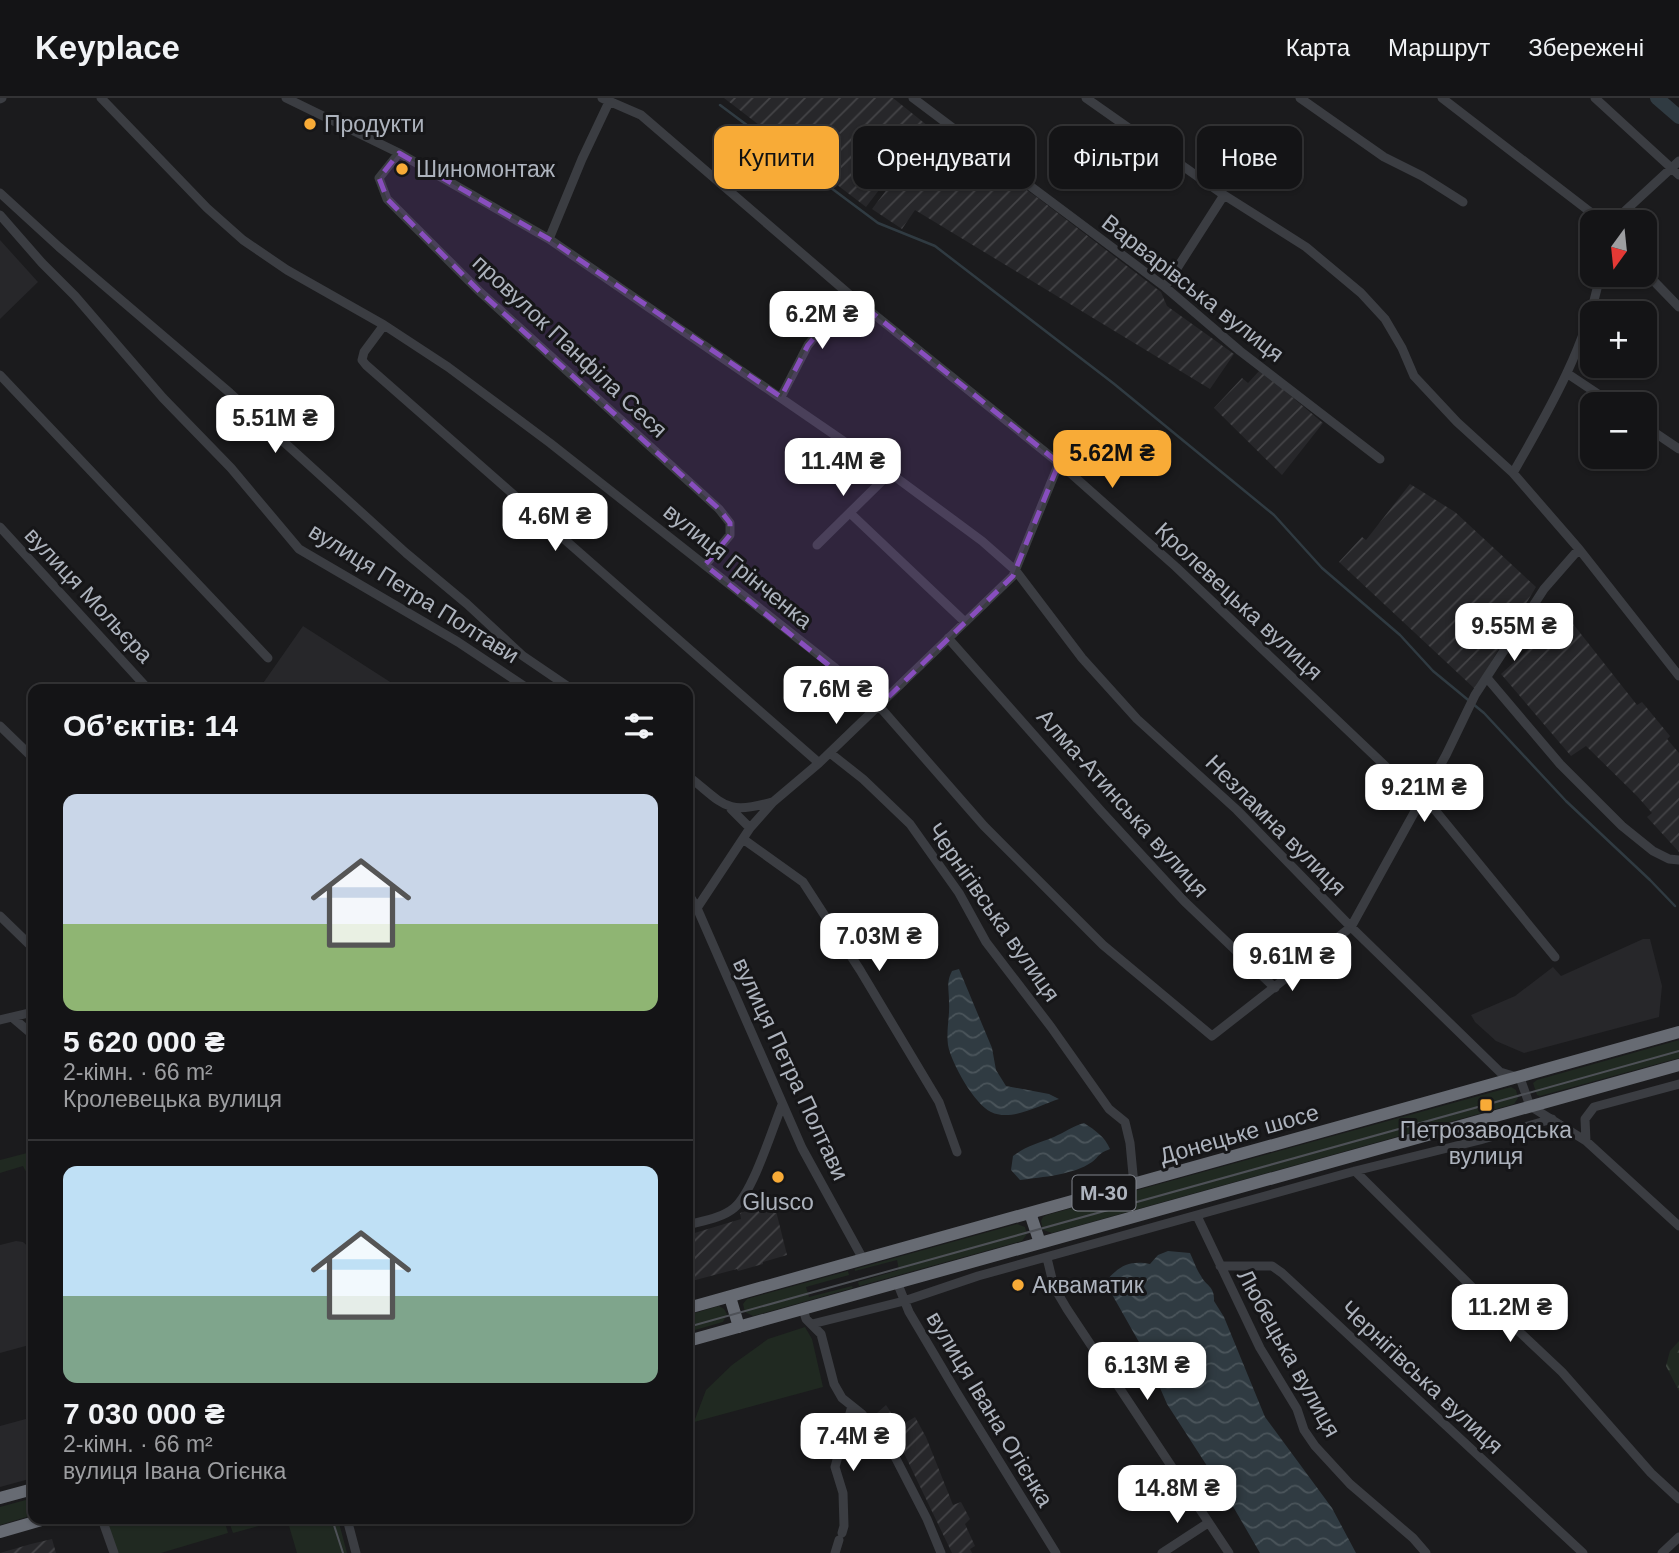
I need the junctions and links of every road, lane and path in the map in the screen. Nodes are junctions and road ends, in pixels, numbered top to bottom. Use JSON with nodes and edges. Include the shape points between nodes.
{"nodes":[{"id":1,"x":101,"y":98,"type":"edge"},
{"id":2,"x":286,"y":98,"type":"edge"},
{"id":3,"x":913,"y":98,"type":"edge"},
{"id":4,"x":1086,"y":98,"type":"edge"},
{"id":5,"x":1300,"y":98,"type":"edge"},
{"id":6,"x":1442,"y":98,"type":"edge"},
{"id":7,"x":1595,"y":98,"type":"edge"},
{"id":8,"x":605,"y":100,"type":"edge"},
{"id":9,"x":398,"y":153,"type":"junction"},
{"id":10,"x":1675,"y":165,"type":"edge"},
{"id":11,"x":1679,"y":175,"type":"edge"},
{"id":12,"x":0,"y":193,"type":"edge"},
{"id":13,"x":1224,"y":195,"type":"junction"},
{"id":14,"x":1463,"y":202,"type":"dead end"},
{"id":15,"x":1591,"y":210,"type":"edge"},
{"id":16,"x":1626,"y":210,"type":"edge"},
{"id":17,"x":0,"y":215,"type":"edge"},
{"id":18,"x":549,"y":239,"type":"junction"},
{"id":19,"x":1657,"y":284,"type":"edge"},
{"id":20,"x":1165,"y":287,"type":"junction"},
{"id":21,"x":1598,"y":287,"type":"edge"},
{"id":22,"x":850,"y":295,"type":"junction"},
{"id":23,"x":1679,"y":307,"type":"edge"},
{"id":24,"x":384,"y":325,"type":"junction"},
{"id":25,"x":1568,"y":374,"type":"junction"},
{"id":26,"x":0,"y":375,"type":"edge"},
{"id":27,"x":1595,"y":392,"type":"edge"},
{"id":28,"x":781,"y":397,"type":"junction"},
{"id":29,"x":1657,"y":434,"type":"edge"},
{"id":30,"x":1679,"y":449,"type":"edge"},
{"id":31,"x":1380,"y":459,"type":"dead end"},
{"id":32,"x":1059,"y":463,"type":"junction"},
{"id":33,"x":890,"y":473,"type":"junction"},
{"id":34,"x":1513,"y":473,"type":"junction"},
{"id":35,"x":850,"y":513,"type":"junction"},
{"id":36,"x":0,"y":527,"type":"edge"},
{"id":37,"x":817,"y":545,"type":"dead end"},
{"id":38,"x":1579,"y":550,"type":"junction"},
{"id":39,"x":705,"y":565,"type":"junction"},
{"id":40,"x":1016,"y":571,"type":"junction"},
{"id":41,"x":965,"y":622,"type":"junction"},
{"id":42,"x":948,"y":638,"type":"junction"},
{"id":43,"x":268,"y":658,"type":"dead end"},
{"id":44,"x":1679,"y":676,"type":"edge"},
{"id":45,"x":1487,"y":677,"type":"junction"},
{"id":46,"x":144,"y":684,"type":"edge"},
{"id":47,"x":521,"y":684,"type":"edge"},
{"id":48,"x":563,"y":684,"type":"edge"},
{"id":49,"x":879,"y":706,"type":"junction"},
{"id":50,"x":0,"y":726,"type":"edge"},
{"id":51,"x":28,"y":753,"type":"edge"},
{"id":52,"x":830,"y":753,"type":"junction"},
{"id":53,"x":819,"y":763,"type":"junction"},
{"id":54,"x":693,"y":780,"type":"edge"},
{"id":55,"x":1420,"y":799,"type":"junction"},
{"id":56,"x":773,"y":802,"type":"junction"},
{"id":57,"x":731,"y":809,"type":"junction"},
{"id":58,"x":750,"y":828,"type":"junction"},
{"id":59,"x":743,"y":839,"type":"junction"},
{"id":60,"x":1679,"y":860,"type":"edge"},
{"id":61,"x":693,"y":901,"type":"edge"},
{"id":62,"x":697,"y":908,"type":"junction"},
{"id":63,"x":0,"y":916,"type":"edge"},
{"id":64,"x":1351,"y":927,"type":"junction"},
{"id":65,"x":28,"y":943,"type":"edge"},
{"id":66,"x":1555,"y":957,"type":"dead end"},
{"id":67,"x":1275,"y":988,"type":"junction"},
{"id":68,"x":28,"y":1014,"type":"edge"},
{"id":69,"x":13,"y":1018,"type":"junction"},
{"id":70,"x":0,"y":1020,"type":"edge"},
{"id":71,"x":28,"y":1031,"type":"edge"},
{"id":72,"x":1679,"y":1032,"type":"edge"},
{"id":73,"x":1679,"y":1065,"type":"edge"},
{"id":74,"x":1520,"y":1078,"type":"junction"},
{"id":75,"x":1679,"y":1084,"type":"edge"},
{"id":76,"x":782,"y":1105,"type":"junction"},
{"id":77,"x":1530,"y":1106,"type":"junction"},
{"id":78,"x":1552,"y":1119,"type":"junction"},
{"id":79,"x":1586,"y":1141,"type":"junction"},
{"id":80,"x":957,"y":1152,"type":"dead end"},
{"id":81,"x":1355,"y":1171,"type":"junction"},
{"id":82,"x":1134,"y":1185,"type":"junction"},
{"id":83,"x":1177,"y":1205,"type":"junction"},
{"id":84,"x":1030,"y":1213,"type":"junction"},
{"id":85,"x":1196,"y":1216,"type":"junction"},
{"id":86,"x":1182,"y":1221,"type":"junction"},
{"id":87,"x":693,"y":1224,"type":"edge"},
{"id":88,"x":1679,"y":1226,"type":"edge"},
{"id":89,"x":1040,"y":1243,"type":"junction"},
{"id":90,"x":1047,"y":1258,"type":"junction"},
{"id":91,"x":863,"y":1259,"type":"junction"},
{"id":92,"x":1220,"y":1266,"type":"junction"},
{"id":93,"x":897,"y":1282,"type":"junction"},
{"id":94,"x":730,"y":1297,"type":"junction"},
{"id":95,"x":904,"y":1301,"type":"junction"},
{"id":96,"x":693,"y":1307,"type":"edge"},
{"id":97,"x":803,"y":1309,"type":"junction"},
{"id":98,"x":812,"y":1324,"type":"junction"},
{"id":99,"x":739,"y":1326,"type":"junction"},
{"id":100,"x":693,"y":1340,"type":"edge"},
{"id":101,"x":852,"y":1406,"type":"junction"},
{"id":102,"x":28,"y":1490,"type":"edge"},
{"id":103,"x":0,"y":1498,"type":"edge"},
{"id":104,"x":1679,"y":1499,"type":"edge"},
{"id":105,"x":1208,"y":1522,"type":"junction"},
{"id":106,"x":28,"y":1524,"type":"edge"},
{"id":107,"x":104,"y":1524,"type":"edge"},
{"id":108,"x":348,"y":1524,"type":"edge"},
{"id":109,"x":0,"y":1532,"type":"edge"},
{"id":110,"x":1679,"y":1537,"type":"edge"},
{"id":111,"x":1413,"y":1538,"type":"junction"},
{"id":112,"x":114,"y":1553,"type":"edge"},
{"id":113,"x":356,"y":1553,"type":"edge"},
{"id":114,"x":835,"y":1553,"type":"edge"},
{"id":115,"x":941,"y":1553,"type":"edge"},
{"id":116,"x":1056,"y":1553,"type":"edge"},
{"id":117,"x":1162,"y":1553,"type":"edge"},
{"id":118,"x":1228,"y":1553,"type":"edge"},
{"id":119,"x":1417,"y":1553,"type":"edge"},
{"id":120,"x":1426,"y":1553,"type":"edge"},
{"id":121,"x":1583,"y":1553,"type":"edge"},
{"id":122,"x":1662,"y":1553,"type":"edge"}],
"edges":[{"from":1,"to":24,"type":"street","name":"вулиця Грінченка","via":[[243,240]]},
{"from":2,"to":9,"type":"street","name":"Незламна вулиця"},
{"from":3,"to":20,"type":"street","name":"Варварівська вулиця"},
{"from":4,"to":13,"type":"street"},
{"from":5,"to":14,"type":"street","via":[[1384,157]]},
{"from":6,"to":15,"type":"street"},
{"from":7,"to":10,"type":"street"},
{"from":8,"to":18,"type":"street"},
{"from":8,"to":22,"type":"street","name":"Кролевецька вулиця","via":[[641,115]]},
{"from":9,"to":18,"type":"street","name":"Незламна вулиця"},
{"from":9,"to":39,"type":"street","name":"провулок Панфіла Сеся","via":[[379,178],[387,199],[479,291],[730,523],[730,535]]},
{"from":10,"to":11,"type":"street"},
{"from":10,"to":16,"type":"street"},
{"from":12,"to":48,"type":"street","via":[[523,656]]},
{"from":13,"to":20,"type":"street"},
{"from":13,"to":34,"type":"street","via":[[1306,247],[1362,293],[1385,319],[1414,376]]},
{"from":17,"to":47,"type":"street","name":"вулиця Петра Полтави","via":[[299,549]]},
{"from":18,"to":28,"type":"street","name":"Незламна вулиця"},
{"from":19,"to":23,"type":"street"},
{"from":20,"to":31,"type":"street","name":"Варварівська вулиця"},
{"from":21,"to":25,"type":"street"},
{"from":22,"to":28,"type":"street","via":[[808,345]]},
{"from":22,"to":32,"type":"street","name":"Кролевецька вулиця"},
{"from":24,"to":39,"type":"street","name":"вулиця Грінченка","via":[[550,443]]},
{"from":24,"to":53,"type":"street","via":[[364,352],[366,365]]},
{"from":25,"to":27,"type":"street"},
{"from":25,"to":34,"type":"street"},
{"from":26,"to":43,"type":"street"},
{"from":28,"to":33,"type":"street","name":"Незламна вулиця"},
{"from":29,"to":30,"type":"street"},
{"from":32,"to":40,"type":"street"},
{"from":32,"to":55,"type":"street","name":"Кролевецька вулиця","via":[[1176,567]]},
{"from":33,"to":35,"type":"street"},
{"from":33,"to":40,"type":"street","name":"Незламна вулиця"},
{"from":34,"to":38,"type":"street"},
{"from":35,"to":37,"type":"street"},
{"from":35,"to":41,"type":"street"},
{"from":36,"to":46,"type":"street","name":"вулиця Мольєра"},
{"from":38,"to":44,"type":"street"},
{"from":38,"to":45,"type":"street","via":[[1544,589]]},
{"from":39,"to":49,"type":"street","name":"вулиця Грінченка"},
{"from":40,"to":41,"type":"street"},
{"from":40,"to":64,"type":"street","name":"Незламна вулиця","via":[[1115,696],[1237,810]]},
{"from":41,"to":42,"type":"street"},
{"from":42,"to":49,"type":"street"},
{"from":42,"to":67,"type":"street","name":"Алма-Атинська вулиця","via":[[1184,901]]},
{"from":45,"to":55,"type":"street"},
{"from":45,"to":60,"type":"street","via":[[1560,764],[1622,826],[1653,851]]},
{"from":49,"to":52,"type":"street"},
{"from":49,"to":67,"type":"street","name":"вулиця Грінченка","via":[[984,826],[1094,936],[1212,1036]]},
{"from":50,"to":51,"type":"street"},
{"from":52,"to":53,"type":"street"},
{"from":52,"to":82,"type":"street","name":"Чернігівська вулиця","via":[[910,824],[959,893],[986,942],[1109,1109],[1125,1122]]},
{"from":53,"to":56,"type":"street"},
{"from":54,"to":57,"type":"street"},
{"from":55,"to":64,"type":"street"},
{"from":55,"to":66,"type":"street","name":"Кролевецька вулиця","via":[[1435,810]]},
{"from":56,"to":57,"type":"street"},
{"from":56,"to":58,"type":"street"},
{"from":57,"to":58,"type":"street"},
{"from":58,"to":59,"type":"street"},
{"from":59,"to":62,"type":"street"},
{"from":59,"to":80,"type":"street","via":[[803,882],[939,1102]]},
{"from":61,"to":62,"type":"street","name":"вулиця Петра Полтави"},
{"from":62,"to":76,"type":"street","name":"вулиця Петра Полтави"},
{"from":63,"to":65,"type":"street"},
{"from":64,"to":67,"type":"street"},
{"from":64,"to":74,"type":"street","name":"Незламна вулиця","via":[[1500,1072]]},
{"from":68,"to":69,"type":"street"},
{"from":69,"to":70,"type":"street"},
{"from":69,"to":71,"type":"street"},
{"from":72,"to":74,"type":"highway","name":"Донецьке шосе","number":"М-30"},
{"from":73,"to":77,"type":"highway","number":"М-30"},
{"from":74,"to":77,"type":"street"},
{"from":74,"to":82,"type":"highway","name":"Донецьке шосе","number":"М-30"},
{"from":75,"to":79,"type":"street","via":[[1594,1107],[1584,1119]]},
{"from":76,"to":87,"type":"street","via":[[739,1202],[716,1217]]},
{"from":76,"to":91,"type":"street","name":"вулиця Петра Полтави"},
{"from":77,"to":78,"type":"street"},
{"from":77,"to":83,"type":"highway","number":"М-30"},
{"from":78,"to":79,"type":"street"},
{"from":78,"to":81,"type":"street"},
{"from":79,"to":88,"type":"street"},
{"from":81,"to":85,"type":"street"},
{"from":81,"to":104,"type":"street","via":[[1562,1372]]},
{"from":82,"to":84,"type":"highway","name":"Донецьке шосе","number":"М-30"},
{"from":83,"to":86,"type":"street"},
{"from":83,"to":89,"type":"highway","number":"М-30"},
{"from":84,"to":89,"type":"highway"},
{"from":84,"to":91,"type":"highway","name":"Донецьке шосе","number":"М-30"},
{"from":85,"to":86,"type":"street"},
{"from":85,"to":92,"type":"street","name":"Любецька вулиця"},
{"from":86,"to":90,"type":"street"},
{"from":89,"to":93,"type":"highway","number":"М-30"},
{"from":90,"to":95,"type":"street"},
{"from":90,"to":105,"type":"street","via":[[1054,1287],[1067,1310]]},
{"from":91,"to":94,"type":"highway","name":"Донецьке шосе","number":"М-30"},
{"from":92,"to":111,"type":"street","name":"Любецька вулиця","via":[[1315,1446],[1350,1484]]},
{"from":92,"to":121,"type":"street","name":"Чернігівська вулиця","via":[[1272,1266],[1282,1273]]},
{"from":93,"to":95,"type":"street","name":"вулиця Івана Огієнка"},
{"from":93,"to":97,"type":"highway","number":"М-30"},
{"from":94,"to":96,"type":"highway","name":"Донецьке шосе","number":"М-30"},
{"from":94,"to":99,"type":"highway"},
{"from":95,"to":98,"type":"street"},
{"from":95,"to":116,"type":"street","name":"вулиця Івана Огієнка"},
{"from":97,"to":98,"type":"street"},
{"from":97,"to":99,"type":"highway","number":"М-30"},
{"from":98,"to":101,"type":"street","via":[[821,1334],[834,1384]]},
{"from":99,"to":100,"type":"highway","number":"М-30"},
{"from":101,"to":114,"type":"street","via":[[835,1467],[843,1493],[844,1526]]},
{"from":101,"to":115,"type":"street","via":[[891,1451]]},
{"from":102,"to":103,"type":"highway"},
{"from":105,"to":117,"type":"street"},
{"from":105,"to":118,"type":"street"},
{"from":106,"to":109,"type":"highway"},
{"from":107,"to":112,"type":"street"},
{"from":108,"to":113,"type":"street"},
{"from":110,"to":122,"type":"street"},
{"from":111,"to":119,"type":"street"},
{"from":111,"to":120,"type":"street","name":"Любецька вулиця"}]}
